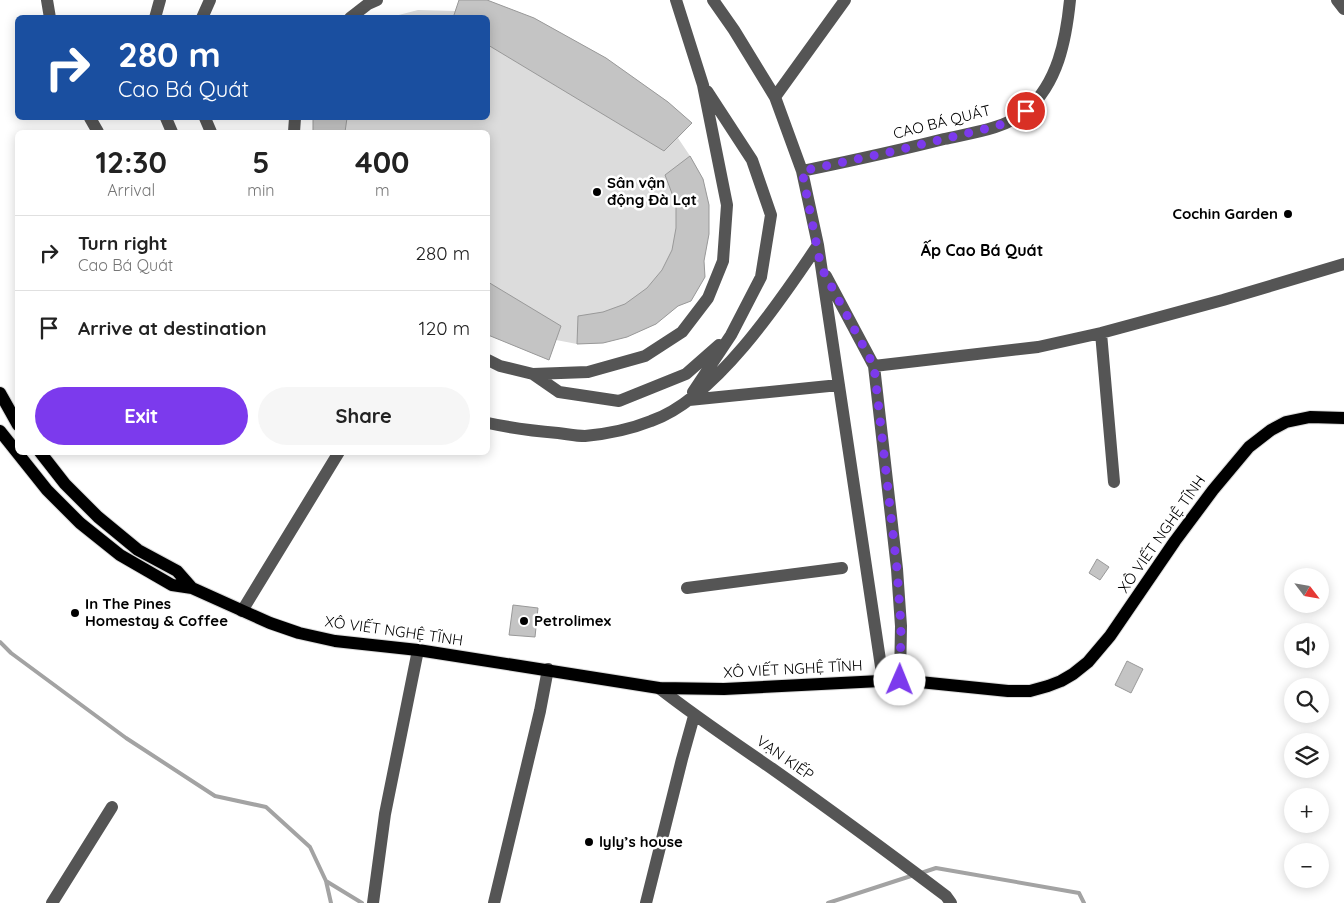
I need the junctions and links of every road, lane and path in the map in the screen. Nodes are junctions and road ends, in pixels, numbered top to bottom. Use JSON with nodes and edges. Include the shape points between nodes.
{"nodes":[{"id":1,"x":47,"y":0,"type":"edge"},
{"id":2,"x":160,"y":0,"type":"edge"},
{"id":3,"x":210,"y":0,"type":"edge"},
{"id":4,"x":377,"y":0,"type":"edge"},
{"id":5,"x":676,"y":0,"type":"edge"},
{"id":6,"x":713,"y":0,"type":"edge"},
{"id":7,"x":845,"y":0,"type":"edge"},
{"id":8,"x":1070,"y":0,"type":"edge"},
{"id":9,"x":1337,"y":0,"type":"edge"},
{"id":10,"x":1344,"y":9,"type":"edge"},
{"id":11,"x":50,"y":15,"type":"edge"},
{"id":12,"x":156,"y":15,"type":"edge"},
{"id":13,"x":203,"y":15,"type":"edge"},
{"id":14,"x":354,"y":15,"type":"edge"},
{"id":15,"x":703,"y":85,"type":"junction"},
{"id":16,"x":775,"y":97,"type":"junction"},
{"id":17,"x":802,"y":171,"type":"junction"},
{"id":18,"x":818,"y":245,"type":"junction"},
{"id":19,"x":1344,"y":264,"type":"edge"},
{"id":20,"x":821,"y":267,"type":"junction"},
{"id":21,"x":1101,"y":333,"type":"junction"},
{"id":22,"x":731,"y":335,"type":"junction"},
{"id":23,"x":490,"y":361,"type":"edge"},
{"id":24,"x":874,"y":366,"type":"junction"},
{"id":25,"x":533,"y":374,"type":"junction"},
{"id":26,"x":838,"y":385,"type":"junction"},
{"id":27,"x":0,"y":393,"type":"edge"},
{"id":28,"x":688,"y":401,"type":"junction"},
{"id":29,"x":1344,"y":418,"type":"edge"},
{"id":30,"x":15,"y":420,"type":"edge"},
{"id":31,"x":490,"y":424,"type":"edge"},
{"id":32,"x":0,"y":431,"type":"edge"},
{"id":33,"x":15,"y":449,"type":"edge"},
{"id":34,"x":20,"y":455,"type":"edge"},
{"id":35,"x":42,"y":455,"type":"edge"},
{"id":36,"x":337,"y":455,"type":"edge"},
{"id":37,"x":1114,"y":482,"type":"dead end"},
{"id":38,"x":842,"y":568,"type":"dead end"},
{"id":39,"x":192,"y":588,"type":"junction"},
{"id":40,"x":687,"y":588,"type":"dead end"},
{"id":41,"x":242,"y":611,"type":"junction"},
{"id":42,"x":418,"y":650,"type":"junction"},
{"id":43,"x":548,"y":670,"type":"junction"},
{"id":44,"x":883,"y":680,"type":"junction"},
{"id":45,"x":900,"y":680,"type":"junction"},
{"id":46,"x":659,"y":688,"type":"junction"},
{"id":47,"x":694,"y":716,"type":"junction"},
{"id":48,"x":112,"y":807,"type":"dead end"},
{"id":49,"x":949,"y":899,"type":"edge"},
{"id":50,"x":52,"y":903,"type":"edge"},
{"id":51,"x":374,"y":903,"type":"edge"},
{"id":52,"x":494,"y":903,"type":"edge"},
{"id":53,"x":646,"y":903,"type":"edge"}],
"edges":[{"from":1,"to":11,"type":"street"},
{"from":2,"to":12,"type":"street"},
{"from":3,"to":13,"type":"street"},
{"from":4,"to":14,"type":"street"},
{"from":5,"to":15,"type":"street"},
{"from":6,"to":16,"type":"street"},
{"from":7,"to":16,"type":"street"},
{"from":8,"to":17,"type":"street","name":"CAO BÁ QUÁT","via":[[1058,63],[1051,79],[1026,111],[1013,120],[955,137]]},
{"from":9,"to":10,"type":"street"},
{"from":15,"to":22,"type":"street","via":[[752,160],[771,215],[761,277]]},
{"from":15,"to":25,"type":"street","via":[[727,204],[723,261],[708,298],[682,332],[645,356],[588,372]]},
{"from":16,"to":17,"type":"street"},
{"from":17,"to":18,"type":"street"},
{"from":18,"to":20,"type":"street"},
{"from":18,"to":28,"type":"street","via":[[754,333],[712,382]]},
{"from":19,"to":21,"type":"street"},
{"from":20,"to":24,"type":"street"},
{"from":20,"to":26,"type":"street"},
{"from":21,"to":24,"type":"street","via":[[1038,347]]},
{"from":21,"to":37,"type":"street"},
{"from":22,"to":25,"type":"street","via":[[686,374],[619,401],[559,392]]},
{"from":22,"to":28,"type":"street"},
{"from":23,"to":25,"type":"street"},
{"from":24,"to":45,"type":"street","via":[[897,569]]},
{"from":26,"to":28,"type":"street"},
{"from":26,"to":44,"type":"street"},
{"from":27,"to":30,"type":"main road"},
{"from":28,"to":31,"type":"street","via":[[653,421],[584,436],[516,430]]},
{"from":29,"to":45,"type":"main road","name":"XÔ VIẾT NGHỆ TĨNH","via":[[1310,417],[1286,422],[1249,447],[1175,540],[1106,641],[1074,674],[1030,691]]},
{"from":32,"to":33,"type":"main road","name":"XÔ VIẾT NGHỆ TĨNH"},
{"from":34,"to":39,"type":"main road","name":"XÔ VIẾT NGHỆ TĨNH","via":[[80,523],[120,555],[172,585]]},
{"from":35,"to":39,"type":"main road","name":"XÔ VIẾT NGHỆ TĨNH","via":[[65,484],[98,517],[138,550],[178,571]]},
{"from":36,"to":41,"type":"street"},
{"from":38,"to":40,"type":"street"},
{"from":39,"to":41,"type":"main road","name":"XÔ VIẾT NGHỆ TĨNH"},
{"from":41,"to":42,"type":"main road","name":"XÔ VIẾT NGHỆ TĨNH","via":[[299,633],[335,642]]},
{"from":42,"to":43,"type":"main road","name":"XÔ VIẾT NGHỆ TĨNH"},
{"from":42,"to":51,"type":"street","via":[[385,814]]},
{"from":43,"to":46,"type":"main road","name":"XÔ VIẾT NGHỆ TĨNH"},
{"from":43,"to":52,"type":"street"},
{"from":44,"to":45,"type":"main road","name":"XÔ VIẾT NGHỆ TĨNH"},
{"from":44,"to":46,"type":"main road","name":"XÔ VIẾT NGHỆ TĨNH","via":[[724,689]]},
{"from":46,"to":47,"type":"street","name":"VẠN KIẾP"},
{"from":47,"to":49,"type":"street","name":"VẠN KIẾP","via":[[772,768]]},
{"from":47,"to":53,"type":"street"},
{"from":48,"to":50,"type":"street"}]}
